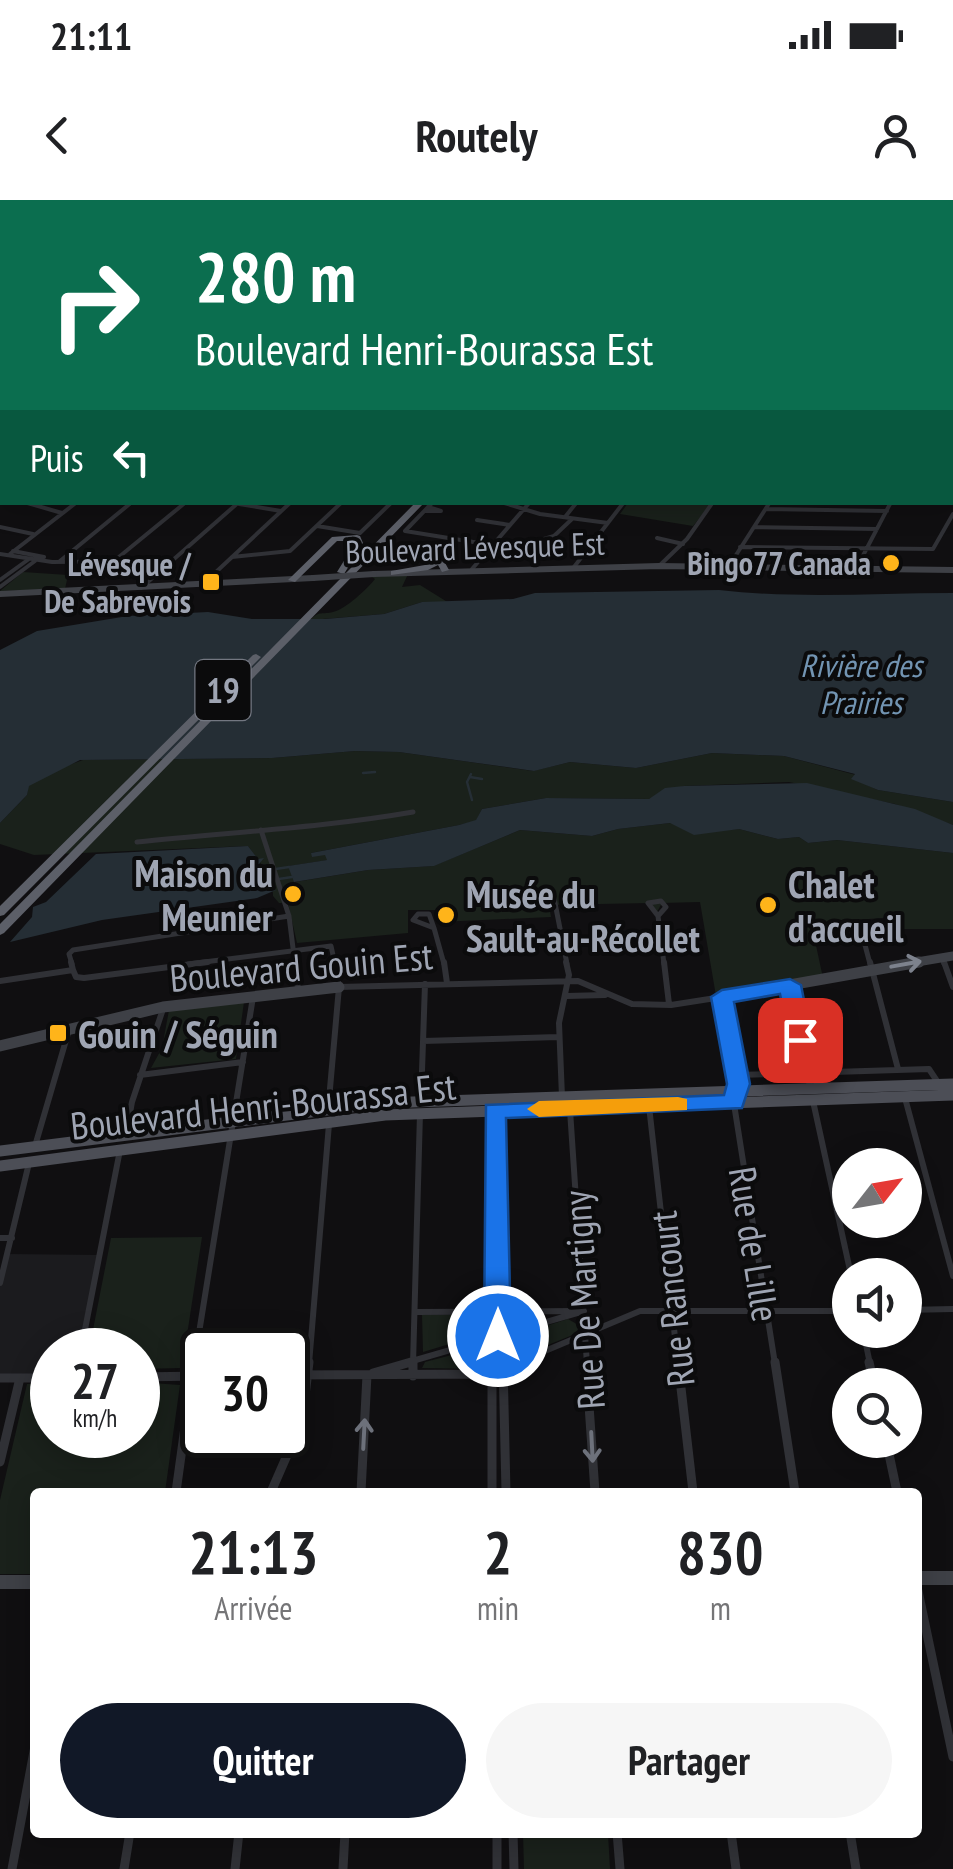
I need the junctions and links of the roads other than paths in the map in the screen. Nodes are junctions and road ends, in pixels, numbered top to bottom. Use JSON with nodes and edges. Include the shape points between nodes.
{"nodes":[{"id":1,"x":35,"y":505,"type":"edge"},
{"id":2,"x":73,"y":505,"type":"edge"},
{"id":3,"x":128,"y":505,"type":"edge"},
{"id":4,"x":182,"y":505,"type":"edge"},
{"id":5,"x":236,"y":505,"type":"edge"},
{"id":6,"x":249,"y":505,"type":"edge"},
{"id":7,"x":288,"y":505,"type":"edge"},
{"id":8,"x":339,"y":505,"type":"edge"},
{"id":9,"x":389,"y":505,"type":"edge"},
{"id":10,"x":408,"y":505,"type":"edge"},
{"id":11,"x":509,"y":505,"type":"edge"},
{"id":12,"x":527,"y":505,"type":"edge"},
{"id":13,"x":575,"y":505,"type":"edge"},
{"id":14,"x":622,"y":505,"type":"edge"},
{"id":15,"x":711,"y":505,"type":"edge"},
{"id":16,"x":890,"y":505,"type":"edge"},
{"id":17,"x":426,"y":506,"type":"edge"},
{"id":18,"x":768,"y":506,"type":"edge"},
{"id":19,"x":523,"y":510,"type":"junction"},
{"id":20,"x":282,"y":511,"type":"junction"},
{"id":21,"x":887,"y":511,"type":"junction"},
{"id":22,"x":63,"y":513,"type":"junction"},
{"id":23,"x":953,"y":514,"type":"edge"},
{"id":24,"x":564,"y":518,"type":"junction"},
{"id":25,"x":572,"y":519,"type":"junction"},
{"id":26,"x":608,"y":522,"type":"junction"},
{"id":27,"x":316,"y":526,"type":"junction"},
{"id":28,"x":754,"y":527,"type":"junction"},
{"id":29,"x":0,"y":528,"type":"edge"},
{"id":30,"x":877,"y":529,"type":"junction"},
{"id":31,"x":950,"y":529,"type":"edge"},
{"id":32,"x":35,"y":534,"type":"junction"},
{"id":33,"x":554,"y":536,"type":"dead end"},
{"id":34,"x":657,"y":538,"type":"dead end"},
{"id":35,"x":683,"y":544,"type":"junction"},
{"id":36,"x":492,"y":545,"type":"junction"},
{"id":37,"x":740,"y":547,"type":"junction"},
{"id":38,"x":867,"y":549,"type":"junction"},
{"id":39,"x":11,"y":553,"type":"junction"},
{"id":40,"x":0,"y":554,"type":"edge"},
{"id":41,"x":35,"y":558,"type":"junction"},
{"id":42,"x":232,"y":558,"type":"junction"},
{"id":43,"x":440,"y":558,"type":"junction"},
{"id":44,"x":172,"y":561,"type":"junction"},
{"id":45,"x":59,"y":562,"type":"junction"},
{"id":46,"x":113,"y":562,"type":"junction"},
{"id":47,"x":659,"y":566,"type":"junction"},
{"id":48,"x":729,"y":566,"type":"junction"},
{"id":49,"x":574,"y":567,"type":"junction"},
{"id":50,"x":472,"y":569,"type":"junction"},
{"id":51,"x":856,"y":569,"type":"junction"},
{"id":52,"x":301,"y":570,"type":"junction"},
{"id":53,"x":445,"y":570,"type":"junction"},
{"id":54,"x":953,"y":570,"type":"edge"},
{"id":55,"x":394,"y":573,"type":"junction"},
{"id":56,"x":313,"y":578,"type":"junction"},
{"id":57,"x":341,"y":578,"type":"junction"},
{"id":58,"x":292,"y":580,"type":"junction"},
{"id":59,"x":202,"y":585,"type":"junction"},
{"id":60,"x":0,"y":587,"type":"edge"},
{"id":61,"x":140,"y":588,"type":"junction"},
{"id":62,"x":148,"y":772,"type":"junction"},
{"id":63,"x":414,"y":812,"type":"dead end"},
{"id":64,"x":261,"y":830,"type":"junction"},
{"id":65,"x":137,"y":842,"type":"dead end"},
{"id":66,"x":268,"y":857,"type":"joint"},
{"id":67,"x":554,"y":898,"type":"dead end"},
{"id":68,"x":0,"y":913,"type":"edge"},
{"id":69,"x":289,"y":916,"type":"junction"},
{"id":70,"x":658,"y":916,"type":"dead end"},
{"id":71,"x":860,"y":926,"type":"dead end"},
{"id":72,"x":434,"y":928,"type":"dead end"},
{"id":73,"x":0,"y":931,"type":"edge"},
{"id":74,"x":294,"y":949,"type":"junction"},
{"id":75,"x":950,"y":957,"type":"edge"},
{"id":76,"x":73,"y":970,"type":"junction"},
{"id":77,"x":872,"y":970,"type":"junction"},
{"id":78,"x":569,"y":981,"type":"junction"},
{"id":79,"x":0,"y":982,"type":"edge"},
{"id":80,"x":426,"y":984,"type":"junction"},
{"id":81,"x":447,"y":984,"type":"junction"},
{"id":82,"x":790,"y":985,"type":"junction"},
{"id":83,"x":339,"y":987,"type":"junction"},
{"id":84,"x":953,"y":987,"type":"edge"},
{"id":85,"x":298,"y":989,"type":"junction"},
{"id":86,"x":606,"y":995,"type":"junction"},
{"id":87,"x":253,"y":996,"type":"junction"},
{"id":88,"x":567,"y":996,"type":"junction"},
{"id":89,"x":722,"y":997,"type":"junction"},
{"id":90,"x":669,"y":1004,"type":"junction"},
{"id":91,"x":164,"y":1007,"type":"junction"},
{"id":92,"x":68,"y":1029,"type":"junction"},
{"id":93,"x":558,"y":1037,"type":"junction"},
{"id":94,"x":423,"y":1041,"type":"junction"},
{"id":95,"x":0,"y":1046,"type":"edge"},
{"id":96,"x":243,"y":1062,"type":"junction"},
{"id":97,"x":898,"y":1070,"type":"junction"},
{"id":98,"x":807,"y":1073,"type":"junction"},
{"id":99,"x":140,"y":1075,"type":"junction"},
{"id":100,"x":737,"y":1075,"type":"junction"},
{"id":101,"x":939,"y":1084,"type":"junction"},
{"id":102,"x":953,"y":1084,"type":"edge"},
{"id":103,"x":812,"y":1094,"type":"junction"},
{"id":104,"x":562,"y":1096,"type":"junction"},
{"id":105,"x":953,"y":1096,"type":"edge"},
{"id":106,"x":735,"y":1097,"type":"junction"},
{"id":107,"x":904,"y":1097,"type":"junction"},
{"id":108,"x":649,"y":1106,"type":"junction"},
{"id":109,"x":420,"y":1107,"type":"junction"},
{"id":110,"x":570,"y":1108,"type":"junction"},
{"id":111,"x":494,"y":1111,"type":"junction"},
{"id":112,"x":328,"y":1115,"type":"junction"},
{"id":113,"x":229,"y":1128,"type":"junction"},
{"id":114,"x":126,"y":1136,"type":"junction"},
{"id":115,"x":36,"y":1146,"type":"junction"},
{"id":116,"x":120,"y":1149,"type":"junction"},
{"id":117,"x":0,"y":1150,"type":"edge"},
{"id":118,"x":29,"y":1161,"type":"junction"},
{"id":119,"x":0,"y":1166,"type":"edge"},
{"id":120,"x":0,"y":1238,"type":"edge"},
{"id":121,"x":12,"y":1238,"type":"junction"},
{"id":122,"x":848,"y":1258,"type":"edge"},
{"id":123,"x":953,"y":1276,"type":"edge"},
{"id":124,"x":0,"y":1283,"type":"edge"},
{"id":125,"x":498,"y":1310,"type":"junction"},
{"id":126,"x":584,"y":1310,"type":"junction"},
{"id":127,"x":832,"y":1310,"type":"edge"},
{"id":128,"x":922,"y":1310,"type":"edge"},
{"id":129,"x":953,"y":1310,"type":"edge"},
{"id":130,"x":672,"y":1311,"type":"junction"},
{"id":131,"x":765,"y":1311,"type":"junction"},
{"id":132,"x":415,"y":1312,"type":"junction"},
{"id":133,"x":85,"y":1328,"type":"edge"},
{"id":134,"x":203,"y":1328,"type":"edge"},
{"id":135,"x":586,"y":1332,"type":"junction"},
{"id":136,"x":498,"y":1336,"type":"junction"},
{"id":137,"x":310,"y":1349,"type":"edge"},
{"id":138,"x":414,"y":1361,"type":"junction"},
{"id":139,"x":503,"y":1368,"type":"junction"},
{"id":140,"x":367,"y":1374,"type":"junction"},
{"id":141,"x":491,"y":1374,"type":"junction"},
{"id":142,"x":310,"y":1375,"type":"edge"},
{"id":143,"x":414,"y":1376,"type":"junction"},
{"id":144,"x":0,"y":1378,"type":"edge"},
{"id":145,"x":20,"y":1378,"type":"junction"},
{"id":146,"x":30,"y":1378,"type":"edge"},
{"id":147,"x":182,"y":1458,"type":"edge"},
{"id":148,"x":280,"y":1458,"type":"edge"},
{"id":149,"x":890,"y":1458,"type":"edge"},
{"id":150,"x":0,"y":1462,"type":"edge"},
{"id":151,"x":177,"y":1488,"type":"edge"},
{"id":152,"x":273,"y":1488,"type":"edge"},
{"id":153,"x":361,"y":1488,"type":"edge"},
{"id":154,"x":492,"y":1488,"type":"edge"},
{"id":155,"x":506,"y":1488,"type":"edge"},
{"id":156,"x":595,"y":1488,"type":"edge"},
{"id":157,"x":693,"y":1488,"type":"edge"},
{"id":158,"x":794,"y":1488,"type":"edge"},
{"id":159,"x":897,"y":1488,"type":"edge"},
{"id":160,"x":922,"y":1578,"type":"edge"},
{"id":161,"x":953,"y":1578,"type":"edge"},
{"id":162,"x":0,"y":1582,"type":"edge"},
{"id":163,"x":30,"y":1582,"type":"edge"},
{"id":164,"x":922,"y":1610,"type":"edge"},
{"id":165,"x":953,"y":1758,"type":"edge"},
{"id":166,"x":30,"y":1773,"type":"edge"},
{"id":167,"x":129,"y":1838,"type":"edge"},
{"id":168,"x":238,"y":1838,"type":"edge"},
{"id":169,"x":344,"y":1838,"type":"edge"},
{"id":170,"x":497,"y":1838,"type":"edge"},
{"id":171,"x":513,"y":1838,"type":"edge"},
{"id":172,"x":617,"y":1838,"type":"edge"},
{"id":173,"x":732,"y":1838,"type":"edge"},
{"id":174,"x":851,"y":1838,"type":"edge"},
{"id":175,"x":12,"y":1869,"type":"edge"},
{"id":176,"x":124,"y":1869,"type":"edge"},
{"id":177,"x":235,"y":1869,"type":"edge"},
{"id":178,"x":343,"y":1869,"type":"edge"},
{"id":179,"x":497,"y":1869,"type":"edge"},
{"id":180,"x":514,"y":1869,"type":"edge"},
{"id":181,"x":620,"y":1869,"type":"edge"},
{"id":182,"x":736,"y":1869,"type":"edge"},
{"id":183,"x":856,"y":1869,"type":"edge"}],
"edges":[{"from":1,"to":22,"type":"street"},
{"from":2,"to":22,"type":"street"},
{"from":3,"to":45,"type":"street"},
{"from":4,"to":46,"type":"street"},
{"from":5,"to":44,"type":"street"},
{"from":6,"to":20,"type":"street"},
{"from":7,"to":20,"type":"street"},
{"from":8,"to":27,"type":"street"},
{"from":9,"to":27,"type":"street","via":[[361,532]]},
{"from":10,"to":57,"type":"highway","number":"19"},
{"from":11,"to":19,"type":"street"},
{"from":12,"to":19,"type":"street"},
{"from":13,"to":24,"type":"street"},
{"from":14,"to":26,"type":"street"},
{"from":15,"to":35,"type":"street"},
{"from":16,"to":21,"type":"street"},
{"from":17,"to":36,"type":"street","via":[[406,531]]},
{"from":17,"to":57,"type":"highway","number":"19"},
{"from":18,"to":21,"type":"street"},
{"from":18,"to":28,"type":"street"},
{"from":19,"to":24,"type":"street"},
{"from":19,"to":36,"type":"street"},
{"from":20,"to":42,"type":"street"},
{"from":21,"to":30,"type":"street"},
{"from":22,"to":32,"type":"street"},
{"from":23,"to":31,"type":"street"},
{"from":24,"to":25,"type":"street"},
{"from":25,"to":26,"type":"street"},
{"from":25,"to":33,"type":"street"},
{"from":26,"to":49,"type":"street"},
{"from":27,"to":42,"type":"street","via":[[286,553]]},
{"from":28,"to":30,"type":"street"},
{"from":28,"to":37,"type":"street"},
{"from":29,"to":32,"type":"street"},
{"from":30,"to":38,"type":"street"},
{"from":31,"to":38,"type":"street","via":[[936,548]]},
{"from":32,"to":39,"type":"street"},
{"from":34,"to":35,"type":"street"},
{"from":35,"to":47,"type":"street"},
{"from":36,"to":50,"type":"street"},
{"from":37,"to":38,"type":"street"},
{"from":37,"to":48,"type":"street"},
{"from":38,"to":51,"type":"street"},
{"from":39,"to":40,"type":"street"},
{"from":39,"to":41,"type":"street"},
{"from":41,"to":45,"type":"street"},
{"from":41,"to":60,"type":"street"},
{"from":42,"to":59,"type":"street"},
{"from":43,"to":53,"type":"highway"},
{"from":43,"to":55,"type":"highway"},
{"from":43,"to":57,"type":"highway","via":[[422,549],[395,550]]},
{"from":44,"to":46,"type":"street"},
{"from":44,"to":61,"type":"street"},
{"from":45,"to":46,"type":"street"},
{"from":47,"to":48,"type":"street","name":"Boulevard Lévesque Est"},
{"from":47,"to":49,"type":"street","name":"Boulevard Lévesque Est"},
{"from":48,"to":51,"type":"street","name":"Boulevard Lévesque Est"},
{"from":49,"to":50,"type":"street","name":"Boulevard Lévesque Est"},
{"from":50,"to":53,"type":"street","name":"Boulevard Lévesque Est"},
{"from":51,"to":54,"type":"street","name":"Boulevard Lévesque Est"},
{"from":52,"to":56,"type":"highway"},
{"from":52,"to":57,"type":"highway","via":[[335,538],[355,537],[359,543]]},
{"from":52,"to":58,"type":"highway"},
{"from":53,"to":55,"type":"street","name":"Boulevard Lévesque Est"},
{"from":55,"to":56,"type":"street","name":"Boulevard Lévesque Est","bridge":true},
{"from":56,"to":58,"type":"street","name":"Boulevard Lévesque Est"},
{"from":57,"to":62,"type":"highway","number":"19"},
{"from":58,"to":59,"type":"street","name":"Boulevard Lévesque Est"},
{"from":59,"to":61,"type":"street","name":"Boulevard Lévesque Est"},
{"from":60,"to":61,"type":"street","name":"Boulevard Lévesque Est"},
{"from":62,"to":68,"type":"highway","number":"19"},
{"from":62,"to":73,"type":"highway","number":"19"},
{"from":63,"to":64,"type":"street","via":[[322,828]]},
{"from":64,"to":65,"type":"street"},
{"from":64,"to":66,"type":"street"},
{"from":66,"to":69,"type":"street"},
{"from":67,"to":78,"type":"street"},
{"from":69,"to":74,"type":"street"},
{"from":69,"to":76,"type":"street","via":[[73,950]]},
{"from":70,"to":90,"type":"street"},
{"from":71,"to":77,"type":"street"},
{"from":72,"to":81,"type":"street"},
{"from":74,"to":76,"type":"street","via":[[84,978]]},
{"from":74,"to":83,"type":"street","via":[[334,950]]},
{"from":74,"to":85,"type":"street"},
{"from":77,"to":75,"type":"street","name":"Boulevard Gouin Est","one_way":true},
{"from":75,"to":84,"type":"street"},
{"from":76,"to":79,"type":"street"},
{"from":77,"to":82,"type":"street","name":"Boulevard Gouin Est"},
{"from":77,"to":97,"type":"street"},
{"from":78,"to":81,"type":"street","name":"Boulevard Gouin Est"},
{"from":78,"to":86,"type":"street","name":"Boulevard Gouin Est","via":[[592,983]]},
{"from":78,"to":88,"type":"street"},
{"from":80,"to":81,"type":"street","name":"Boulevard Gouin Est"},
{"from":80,"to":83,"type":"street","name":"Boulevard Gouin Est"},
{"from":80,"to":94,"type":"street"},
{"from":82,"to":89,"type":"street","name":"Boulevard Gouin Est"},
{"from":82,"to":98,"type":"street"},
{"from":83,"to":85,"type":"street","name":"Boulevard Gouin Est"},
{"from":83,"to":112,"type":"street"},
{"from":85,"to":87,"type":"street","name":"Boulevard Gouin Est"},
{"from":86,"to":88,"type":"street","name":"Boulevard Gouin Est"},
{"from":86,"to":90,"type":"street","name":"Boulevard Gouin Est","via":[[632,1004]]},
{"from":87,"to":91,"type":"street","name":"Boulevard Gouin Est"},
{"from":87,"to":96,"type":"street"},
{"from":88,"to":93,"type":"street"},
{"from":89,"to":90,"type":"street","name":"Boulevard Gouin Est"},
{"from":89,"to":100,"type":"street","name":"Rue de Lille"},
{"from":91,"to":92,"type":"street","name":"Boulevard Gouin Est"},
{"from":91,"to":99,"type":"street","via":[[156,1045]]},
{"from":92,"to":95,"type":"street","name":"Boulevard Gouin Est"},
{"from":92,"to":115,"type":"street"},
{"from":93,"to":94,"type":"street"},
{"from":93,"to":104,"type":"street"},
{"from":94,"to":109,"type":"street"},
{"from":96,"to":99,"type":"street"},
{"from":96,"to":113,"type":"street"},
{"from":97,"to":98,"type":"street","name":"Boulevard Henri-Bourassa Est"},
{"from":97,"to":101,"type":"street","name":"Boulevard Henri-Bourassa Est","via":[[932,1070]]},
{"from":98,"to":100,"type":"street","name":"Boulevard Henri-Bourassa Est"},
{"from":98,"to":103,"type":"street"},
{"from":99,"to":114,"type":"street"},
{"from":100,"to":106,"type":"street","name":"Rue de Lille"},
{"from":101,"to":102,"type":"main road","name":"Boulevard Henri-Bourassa Est"},
{"from":101,"to":103,"type":"main road","name":"Boulevard Henri-Bourassa Est"},
{"from":103,"to":106,"type":"main road","name":"Boulevard Henri-Bourassa Est"},
{"from":103,"to":107,"type":"main road","name":"Boulevard Henri-Bourassa Est"},
{"from":103,"to":122,"type":"street"},
{"from":104,"to":106,"type":"main road","name":"Boulevard Henri-Bourassa Est"},
{"from":104,"to":109,"type":"main road","name":"Boulevard Henri-Bourassa Est"},
{"from":105,"to":107,"type":"main road","name":"Boulevard Henri-Bourassa Est"},
{"from":106,"to":108,"type":"main road","name":"Boulevard Henri-Bourassa Est"},
{"from":106,"to":131,"type":"street","name":"Rue de Lille"},
{"from":107,"to":123,"type":"street"},
{"from":108,"to":110,"type":"main road","name":"Boulevard Henri-Bourassa Est"},
{"from":108,"to":130,"type":"street","name":"Rue Rancourt"},
{"from":109,"to":111,"type":"main road","name":"Boulevard Henri-Bourassa Est"},
{"from":109,"to":112,"type":"main road","name":"Boulevard Henri-Bourassa Est"},
{"from":109,"to":132,"type":"street"},
{"from":110,"to":111,"type":"main road","name":"Boulevard Henri-Bourassa Est"},
{"from":110,"to":126,"type":"street","name":"Rue De Martigny"},
{"from":111,"to":125,"type":"street"},
{"from":112,"to":113,"type":"main road","name":"Boulevard Henri-Bourassa Est"},
{"from":112,"to":137,"type":"street"},
{"from":113,"to":114,"type":"main road","name":"Boulevard Henri-Bourassa Est"},
{"from":113,"to":116,"type":"main road","name":"Boulevard Henri-Bourassa Est"},
{"from":113,"to":134,"type":"street"},
{"from":114,"to":115,"type":"main road","name":"Boulevard Henri-Bourassa Est"},
{"from":115,"to":117,"type":"main road","name":"Boulevard Henri-Bourassa Est"},
{"from":116,"to":118,"type":"main road","name":"Boulevard Henri-Bourassa Est"},
{"from":116,"to":133,"type":"street"},
{"from":118,"to":119,"type":"main road","name":"Boulevard Henri-Bourassa Est"},
{"from":118,"to":121,"type":"street"},
{"from":120,"to":121,"type":"street"},
{"from":121,"to":124,"type":"street"},
{"from":125,"to":126,"type":"street"},
{"from":125,"to":132,"type":"street"},
{"from":125,"to":136,"type":"street"},
{"from":126,"to":135,"type":"street","name":"Rue De Martigny"},
{"from":126,"to":136,"type":"street"},
{"from":127,"to":131,"type":"street"},
{"from":128,"to":129,"type":"street"},
{"from":130,"to":131,"type":"street"},
{"from":130,"to":135,"type":"street","via":[[640,1311]]},
{"from":130,"to":157,"type":"street","name":"Rue Rancourt"},
{"from":131,"to":158,"type":"street","name":"Rue de Lille"},
{"from":132,"to":138,"type":"street"},
{"from":135,"to":139,"type":"street"},
{"from":135,"to":156,"type":"street","name":"Rue De Martigny","one_way":true},
{"from":136,"to":138,"type":"street"},
{"from":136,"to":139,"type":"street"},
{"from":136,"to":141,"type":"street"},
{"from":138,"to":140,"type":"street"},
{"from":138,"to":143,"type":"street"},
{"from":139,"to":141,"type":"street"},
{"from":139,"to":155,"type":"street"},
{"from":140,"to":142,"type":"street"},
{"from":140,"to":143,"type":"street"},
{"from":153,"to":140,"type":"street","one_way":true},
{"from":141,"to":143,"type":"street"},
{"from":141,"to":154,"type":"street"},
{"from":144,"to":145,"type":"street"},
{"from":145,"to":146,"type":"street"},
{"from":145,"to":150,"type":"street"},
{"from":147,"to":151,"type":"street"},
{"from":148,"to":152,"type":"street"},
{"from":149,"to":159,"type":"street"},
{"from":160,"to":161,"type":"street"},
{"from":162,"to":163,"type":"street"},
{"from":164,"to":165,"type":"street"},
{"from":166,"to":175,"type":"street"},
{"from":167,"to":176,"type":"street"},
{"from":168,"to":177,"type":"street"},
{"from":169,"to":178,"type":"street"},
{"from":170,"to":179,"type":"street"},
{"from":171,"to":180,"type":"street"},
{"from":172,"to":181,"type":"street"},
{"from":173,"to":182,"type":"street"},
{"from":174,"to":183,"type":"street"}]}
